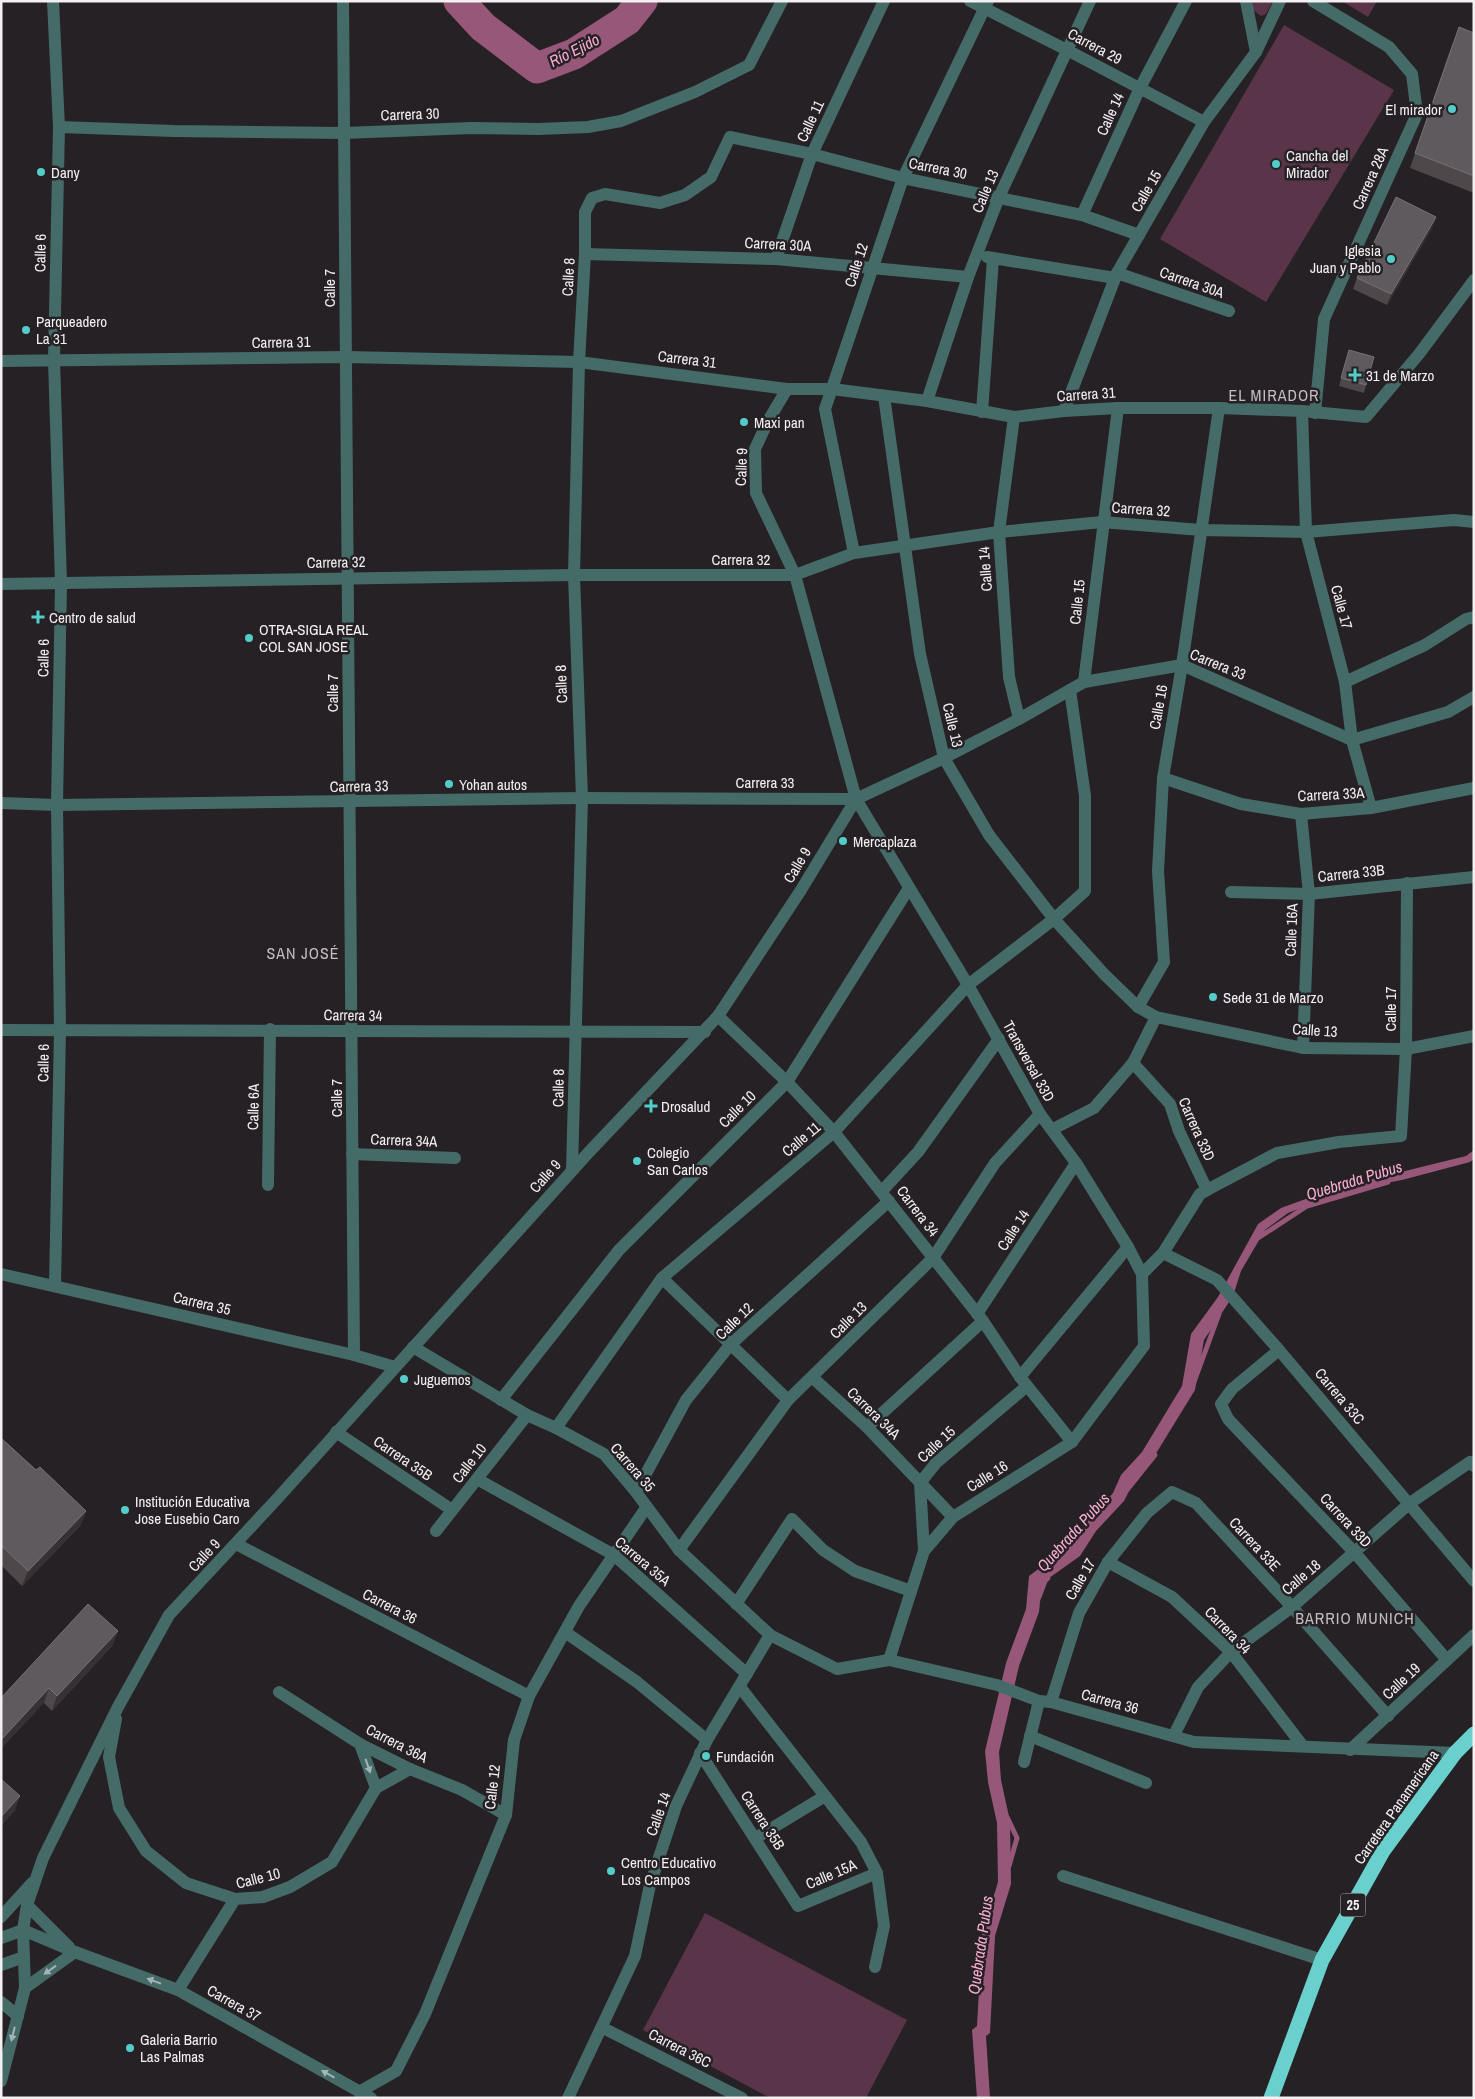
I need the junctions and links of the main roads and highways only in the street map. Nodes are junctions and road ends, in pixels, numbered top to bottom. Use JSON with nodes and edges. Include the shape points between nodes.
{"nodes":[{"id":1,"x":1474,"y":1734,"type":"edge"},
{"id":2,"x":1271,"y":2098,"type":"edge"}],
"edges":[{"from":1,"to":2,"type":"highway","name":"Carretera Panamericana","number":"25","via":[[1455,1753],[1383,1851],[1322,1960]]}]}
